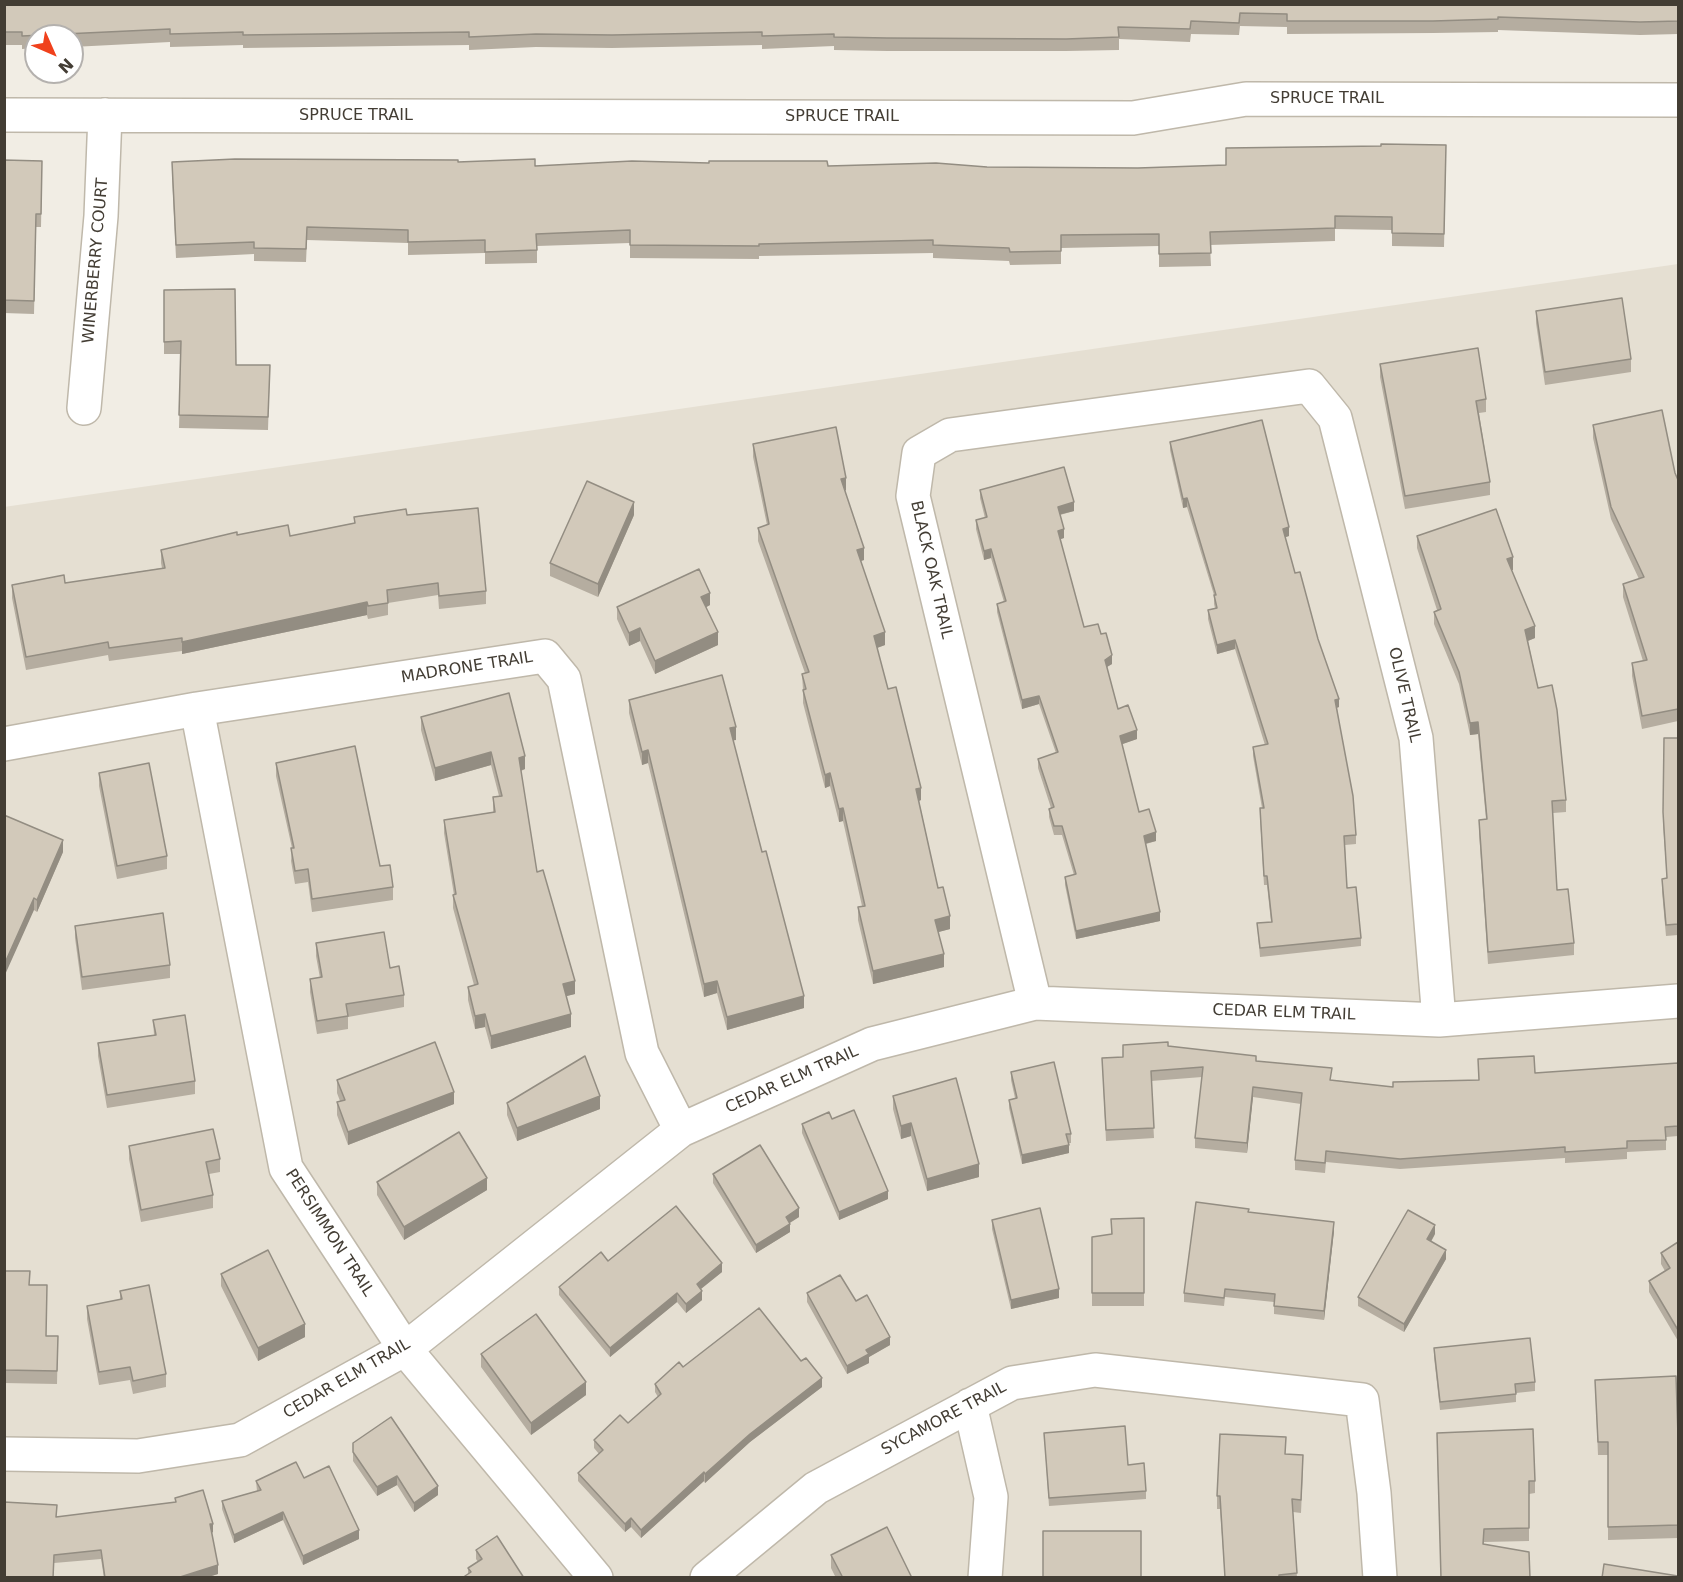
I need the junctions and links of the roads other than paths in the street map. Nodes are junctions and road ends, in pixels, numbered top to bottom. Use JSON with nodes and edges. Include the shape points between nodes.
{"nodes":[{"id":1,"x":1678,"y":100,"type":"edge"},
{"id":2,"x":4,"y":115,"type":"edge"},
{"id":3,"x":105,"y":115,"type":"junction"},
{"id":4,"x":1310,"y":386,"type":"joint"},
{"id":5,"x":84,"y":408,"type":"dead end"},
{"id":6,"x":197,"y":709,"type":"junction"},
{"id":7,"x":4,"y":744,"type":"edge"},
{"id":8,"x":1678,"y":1001,"type":"edge"},
{"id":9,"x":1035,"y":1003,"type":"junction"},
{"id":10,"x":1439,"y":1020,"type":"junction"},
{"id":11,"x":681,"y":1130,"type":"junction"},
{"id":12,"x":405,"y":1349,"type":"junction"},
{"id":13,"x":970,"y":1405,"type":"junction"},
{"id":14,"x":4,"y":1454,"type":"edge"},
{"id":15,"x":596,"y":1578,"type":"edge"},
{"id":16,"x":707,"y":1578,"type":"edge"},
{"id":17,"x":985,"y":1578,"type":"edge"},
{"id":18,"x":1380,"y":1578,"type":"edge"}],
"edges":[{"from":1,"to":3,"type":"street","name":"SPRUCE TRAIL","via":[[1246,99],[1133,118]]},
{"from":2,"to":3,"type":"street","name":"SPRUCE TRAIL"},
{"from":3,"to":5,"type":"street","name":"WINERBERRY COURT","via":[[101,216]]},
{"from":4,"to":9,"type":"street","name":"BLACK OAK TRAIL","via":[[950,435],[919,453],[913,496]]},
{"from":4,"to":10,"type":"street","name":"OLIVE TRAIL","via":[[1335,418],[1416,738]]},
{"from":6,"to":7,"type":"street","name":"MADRONE TRAIL"},
{"from":6,"to":11,"type":"street","name":"MADRONE TRAIL","via":[[545,656],[564,679],[642,1053]]},
{"from":6,"to":12,"type":"street","name":"PERSIMMON TRAIL","via":[[286,1168]]},
{"from":8,"to":10,"type":"street","name":"CEDAR ELM TRAIL"},
{"from":9,"to":10,"type":"street","name":"CEDAR ELM TRAIL"},
{"from":9,"to":11,"type":"street","name":"CEDAR ELM TRAIL","via":[[872,1044]]},
{"from":11,"to":12,"type":"street","name":"CEDAR ELM TRAIL"},
{"from":12,"to":14,"type":"street","name":"CEDAR ELM TRAIL","via":[[240,1440],[138,1456]]},
{"from":12,"to":15,"type":"street","name":"PERSIMMON TRAIL"},
{"from":13,"to":16,"type":"street","name":"SYCAMORE TRAIL","via":[[816,1488]]},
{"from":13,"to":17,"type":"street","via":[[991,1497]]},
{"from":13,"to":18,"type":"street","name":"SYCAMORE TRAIL","via":[[1012,1383],[1095,1370],[1362,1400]]}]}
